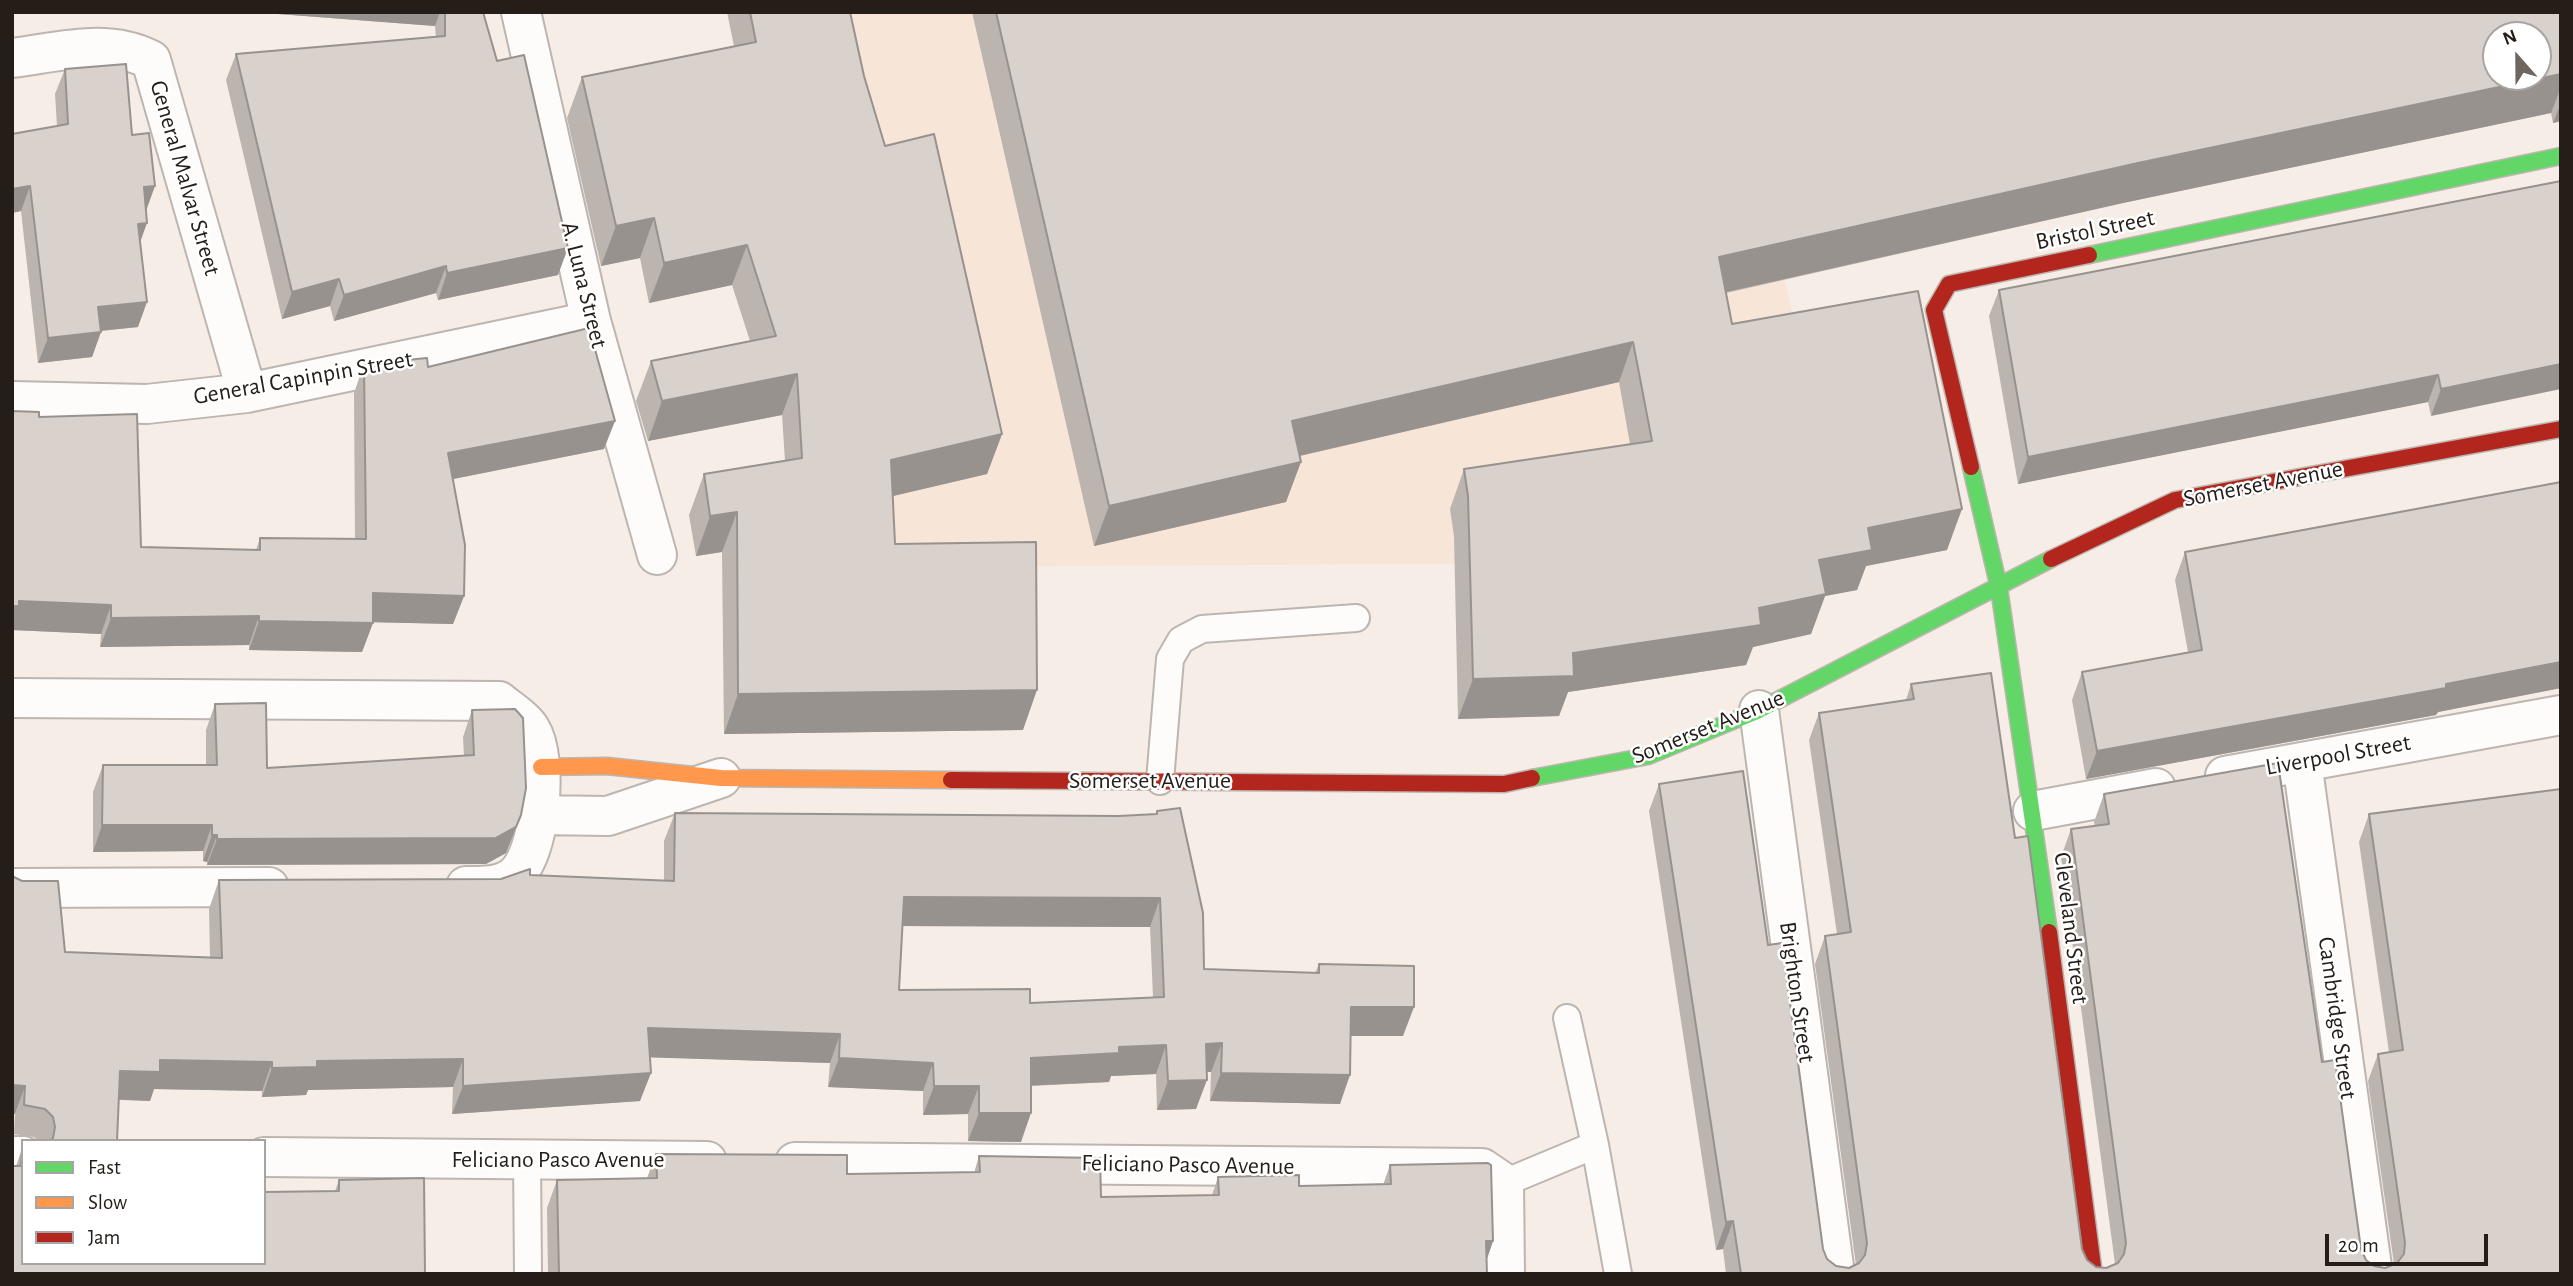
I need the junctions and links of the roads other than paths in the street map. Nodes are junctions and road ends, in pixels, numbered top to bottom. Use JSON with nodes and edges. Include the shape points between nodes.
{"nodes":[{"id":1,"x":521,"y":12,"type":"edge"},
{"id":2,"x":12,"y":58,"type":"edge"},
{"id":3,"x":2561,"y":156,"type":"edge"},
{"id":4,"x":591,"y":321,"type":"junction"},
{"id":5,"x":247,"y":393,"type":"junction"},
{"id":6,"x":12,"y":401,"type":"edge"},
{"id":7,"x":2561,"y":429,"type":"edge"},
{"id":8,"x":657,"y":555,"type":"dead end"},
{"id":9,"x":1999,"y":588,"type":"junction"},
{"id":10,"x":1356,"y":618,"type":"dead end"},
{"id":11,"x":12,"y":698,"type":"edge"},
{"id":12,"x":1759,"y":710,"type":"junction"},
{"id":13,"x":2561,"y":715,"type":"edge"},
{"id":14,"x":2302,"y":762,"type":"junction"},
{"id":15,"x":541,"y":767,"type":"junction"},
{"id":16,"x":721,"y":778,"type":"junction"},
{"id":17,"x":1160,"y":781,"type":"junction"},
{"id":18,"x":2033,"y":811,"type":"junction"},
{"id":19,"x":538,"y":815,"type":"junction"},
{"id":20,"x":435,"y":886,"type":"edge"},
{"id":21,"x":299,"y":887,"type":"edge"},
{"id":22,"x":12,"y":888,"type":"edge"},
{"id":23,"x":1567,"y":1018,"type":"dead end"},
{"id":24,"x":1595,"y":1145,"type":"junction"},
{"id":25,"x":266,"y":1157,"type":"edge"},
{"id":26,"x":527,"y":1159,"type":"junction"},
{"id":27,"x":1493,"y":1175,"type":"junction"},
{"id":28,"x":527,"y":1274,"type":"edge"},
{"id":29,"x":1505,"y":1274,"type":"edge"},
{"id":30,"x":1618,"y":1274,"type":"edge"},
{"id":31,"x":1835,"y":1274,"type":"edge"},
{"id":32,"x":2094,"y":1274,"type":"edge"},
{"id":33,"x":2372,"y":1274,"type":"edge"}],
"edges":[{"from":1,"to":4,"type":"street","name":"A. Luna Street"},
{"from":2,"to":5,"type":"street","name":"General Malvar Street","via":[[110,46],[151,60]]},
{"from":3,"to":9,"type":"street","name":"Bristol Street","via":[[1949,284],[1934,310]]},
{"from":4,"to":5,"type":"street","name":"General Capinpin Street"},
{"from":4,"to":8,"type":"street","name":"A. Luna Street"},
{"from":5,"to":6,"type":"street","name":"General Capinpin Street","via":[[147,404]]},
{"from":7,"to":9,"type":"street","name":"Somerset Avenue","via":[[2175,500]]},
{"from":9,"to":12,"type":"street","name":"Somerset Avenue"},
{"from":9,"to":18,"type":"street","name":"Cleveland Street"},
{"from":10,"to":17,"type":"lane","via":[[1202,629],[1181,640],[1170,659]]},
{"from":11,"to":15,"type":"street","via":[[499,701],[531,729]]},
{"from":12,"to":17,"type":"street","name":"Somerset Avenue","via":[[1648,756],[1504,784]]},
{"from":12,"to":31,"type":"street","name":"Brighton Street"},
{"from":13,"to":14,"type":"street","name":"Liverpool Street"},
{"from":14,"to":18,"type":"street","name":"Liverpool Street"},
{"from":14,"to":33,"type":"street","name":"Cambridge Street"},
{"from":15,"to":16,"type":"street","name":"Somerset Avenue","via":[[607,766]]},
{"from":15,"to":19,"type":"street"},
{"from":16,"to":17,"type":"street","name":"Somerset Avenue"},
{"from":16,"to":19,"type":"street","name":"Somerset Avenue","via":[[608,816]]},
{"from":18,"to":32,"type":"street","name":"Cleveland Street"},
{"from":19,"to":20,"type":"street","via":[[529,860],[512,878],[490,886]]},
{"from":21,"to":22,"type":"street"},
{"from":23,"to":24,"type":"lane"},
{"from":24,"to":27,"type":"lane"},
{"from":24,"to":30,"type":"lane"},
{"from":25,"to":26,"type":"street","name":"Feliciano Pasco Avenue"},
{"from":26,"to":27,"type":"street","name":"Feliciano Pasco Avenue"},
{"from":26,"to":28,"type":"lane"},
{"from":27,"to":29,"type":"street"}]}
